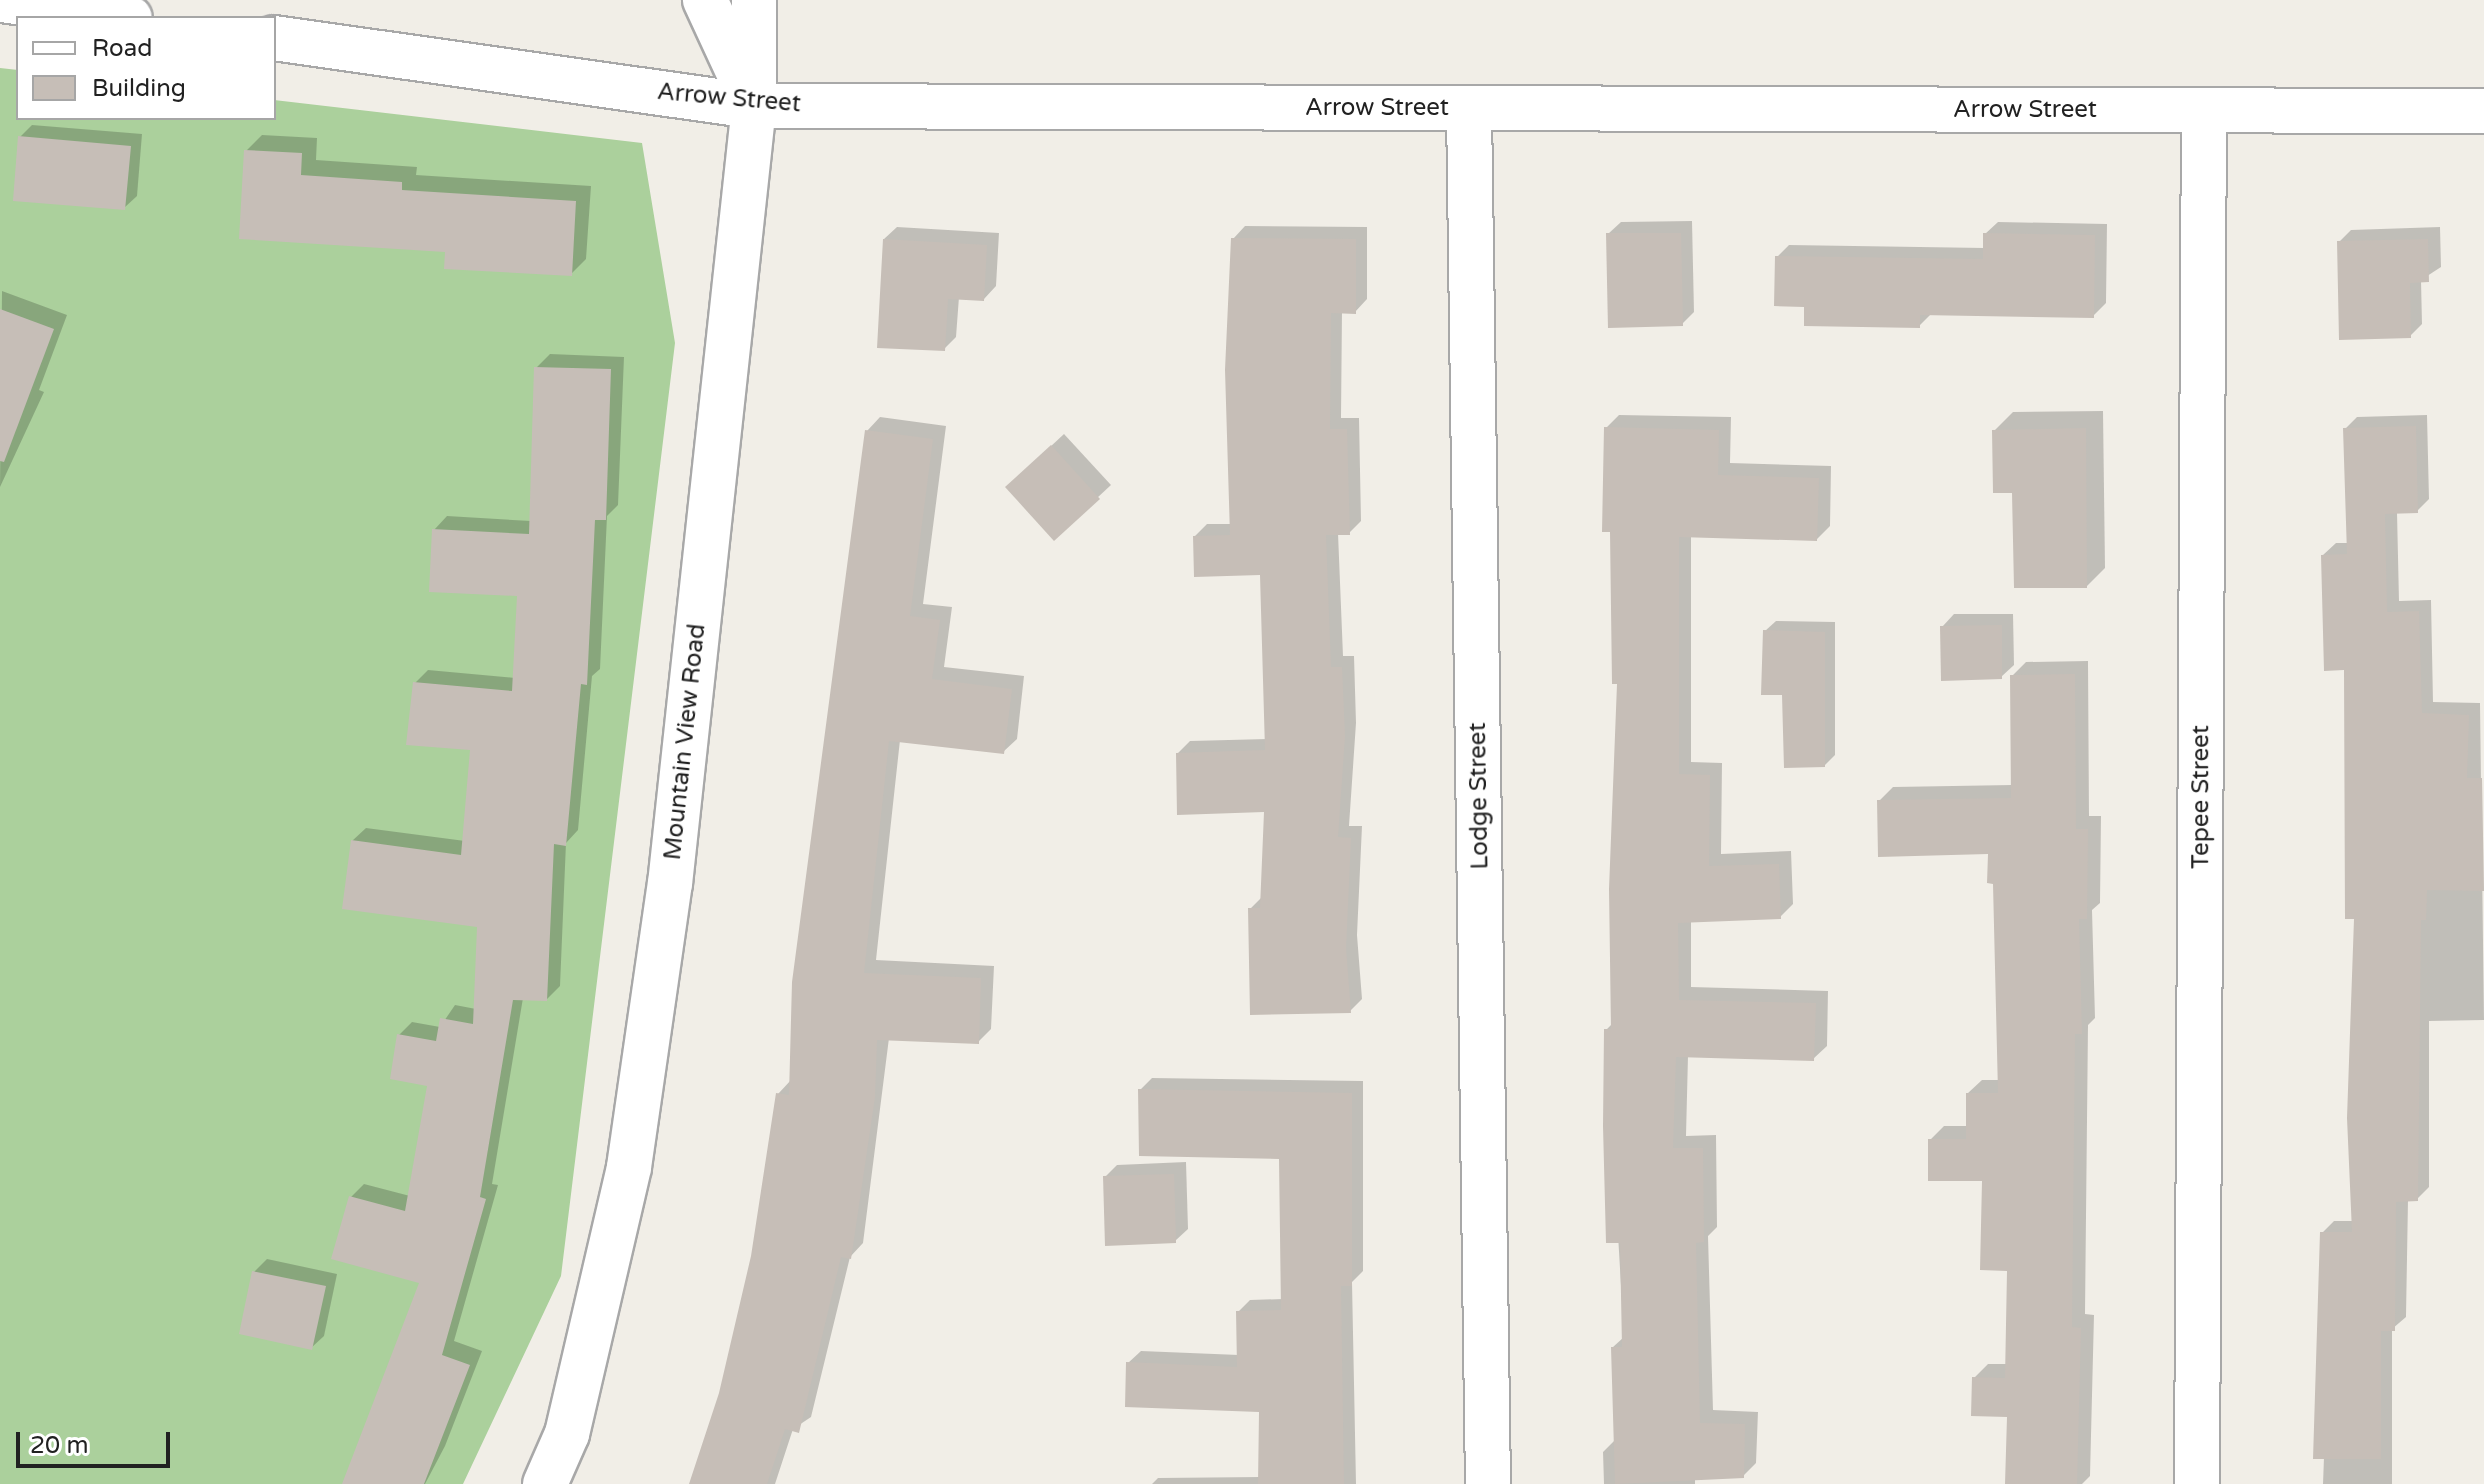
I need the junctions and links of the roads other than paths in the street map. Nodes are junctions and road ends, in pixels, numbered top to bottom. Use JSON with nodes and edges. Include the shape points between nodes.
{"nodes":[{"id":1,"x":2,"y":0,"type":"edge"},
{"id":2,"x":705,"y":0,"type":"edge"},
{"id":3,"x":754,"y":0,"type":"edge"},
{"id":4,"x":116,"y":16,"type":"edge"},
{"id":5,"x":276,"y":38,"type":"edge"},
{"id":6,"x":754,"y":106,"type":"junction"},
{"id":7,"x":1469,"y":108,"type":"junction"},
{"id":8,"x":2204,"y":110,"type":"junction"},
{"id":9,"x":2484,"y":111,"type":"edge"},
{"id":10,"x":545,"y":1484,"type":"edge"},
{"id":11,"x":1488,"y":1484,"type":"edge"},
{"id":12,"x":2197,"y":1484,"type":"edge"}],
"edges":[{"from":1,"to":4,"type":"street"},
{"from":2,"to":6,"type":"street"},
{"from":3,"to":6,"type":"street","name":"Mountain View Road"},
{"from":5,"to":6,"type":"street","name":"Arrow Street"},
{"from":6,"to":7,"type":"street","name":"Arrow Street"},
{"from":6,"to":10,"type":"street","name":"Mountain View Road","via":[[670,884],[629,1167],[567,1434]]},
{"from":7,"to":8,"type":"street","name":"Arrow Street"},
{"from":7,"to":11,"type":"street","name":"Lodge Street"},
{"from":8,"to":9,"type":"street","name":"Arrow Street"},
{"from":8,"to":12,"type":"street","name":"Tepee Street"}]}
